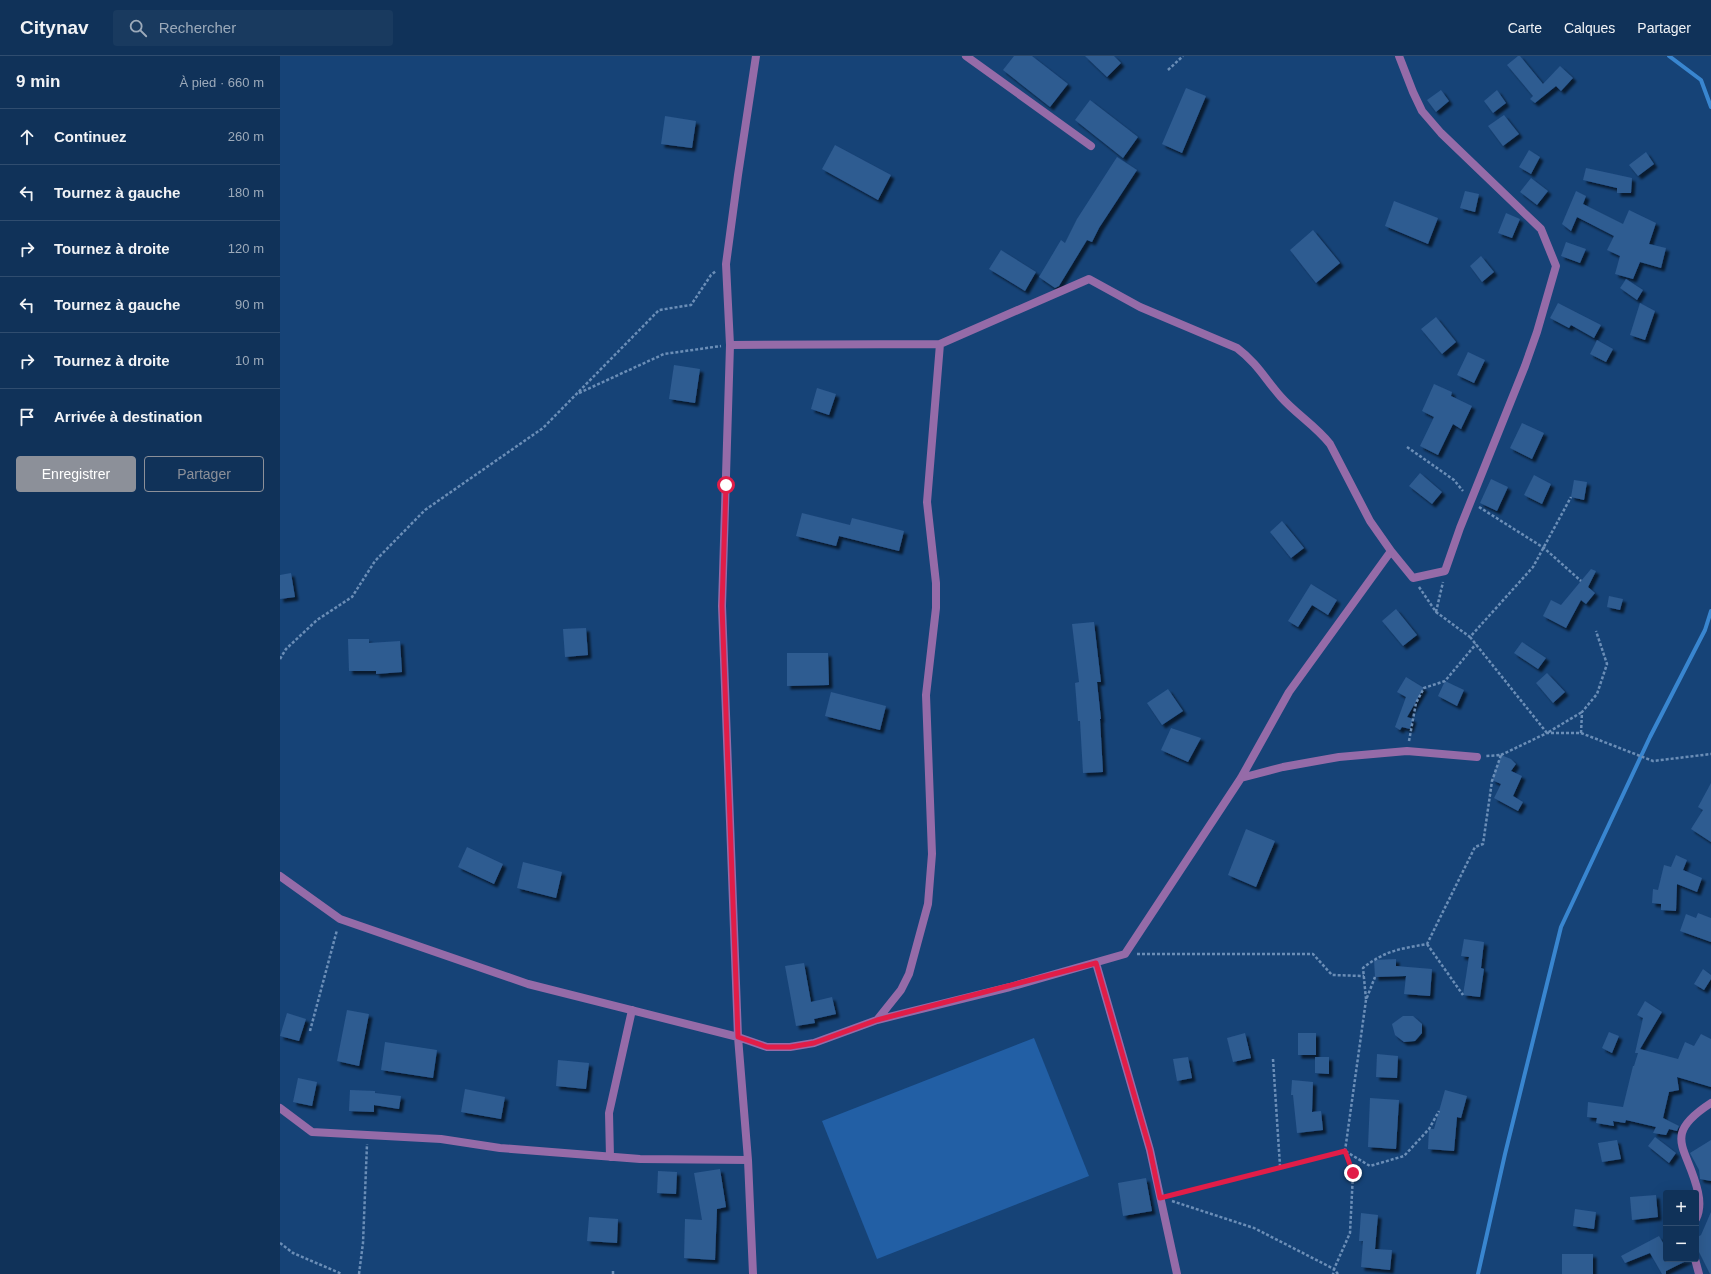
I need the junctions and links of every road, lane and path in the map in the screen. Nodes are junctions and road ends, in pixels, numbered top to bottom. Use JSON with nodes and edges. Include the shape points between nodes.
{"nodes":[{"id":1,"x":756,"y":56,"type":"edge"},
{"id":2,"x":966,"y":56,"type":"edge"},
{"id":3,"x":1183,"y":56,"type":"edge"},
{"id":4,"x":1399,"y":56,"type":"edge"},
{"id":5,"x":1168,"y":70,"type":"dead end"},
{"id":6,"x":1091,"y":146,"type":"dead end"},
{"id":7,"x":726,"y":264,"type":"junction"},
{"id":8,"x":940,"y":344,"type":"junction"},
{"id":9,"x":730,"y":345,"type":"junction"},
{"id":10,"x":577,"y":394,"type":"junction"},
{"id":11,"x":1407,"y":447,"type":"dead end"},
{"id":12,"x":1571,"y":497,"type":"dead end"},
{"id":13,"x":1471,"y":501,"type":"junction"},
{"id":14,"x":1544,"y":548,"type":"junction"},
{"id":15,"x":1390,"y":551,"type":"junction"},
{"id":16,"x":1445,"y":571,"type":"junction"},
{"id":17,"x":1413,"y":578,"type":"junction"},
{"id":18,"x":1581,"y":581,"type":"dead end"},
{"id":19,"x":1436,"y":612,"type":"junction"},
{"id":20,"x":1596,"y":631,"type":"dead end"},
{"id":21,"x":1470,"y":637,"type":"junction"},
{"id":22,"x":1476,"y":644,"type":"junction"},
{"id":23,"x":280,"y":659,"type":"edge"},
{"id":24,"x":1582,"y":712,"type":"junction"},
{"id":25,"x":1581,"y":732,"type":"junction"},
{"id":26,"x":1547,"y":733,"type":"junction"},
{"id":27,"x":1407,"y":751,"type":"junction"},
{"id":28,"x":1711,"y":754,"type":"edge"},
{"id":29,"x":1501,"y":755,"type":"junction"},
{"id":30,"x":1477,"y":757,"type":"joint"},
{"id":31,"x":1241,"y":778,"type":"junction"},
{"id":32,"x":280,"y":876,"type":"edge"},
{"id":33,"x":340,"y":919,"type":"junction"},
{"id":34,"x":1427,"y":944,"type":"junction"},
{"id":35,"x":1125,"y":954,"type":"junction"},
{"id":36,"x":1096,"y":963,"type":"junction"},
{"id":37,"x":1364,"y":976,"type":"junction"},
{"id":38,"x":1375,"y":977,"type":"dead end"},
{"id":39,"x":1463,"y":995,"type":"dead end"},
{"id":40,"x":1366,"y":1000,"type":"junction"},
{"id":41,"x":632,"y":1010,"type":"junction"},
{"id":42,"x":877,"y":1020,"type":"junction"},
{"id":43,"x":310,"y":1031,"type":"dead end"},
{"id":44,"x":738,"y":1037,"type":"junction"},
{"id":45,"x":1274,"y":1059,"type":"dead end"},
{"id":46,"x":1711,"y":1102,"type":"edge"},
{"id":47,"x":280,"y":1108,"type":"edge"},
{"id":48,"x":1439,"y":1112,"type":"dead end"},
{"id":49,"x":367,"y":1134,"type":"junction"},
{"id":50,"x":1345,"y":1151,"type":"junction"},
{"id":51,"x":610,"y":1157,"type":"junction"},
{"id":52,"x":748,"y":1160,"type":"junction"},
{"id":53,"x":1280,"y":1166,"type":"junction"},
{"id":54,"x":1697,"y":1190,"type":"edge"},
{"id":55,"x":1160,"y":1198,"type":"junction"},
{"id":56,"x":280,"y":1243,"type":"edge"},
{"id":57,"x":1696,"y":1262,"type":"edge"},
{"id":58,"x":613,"y":1269,"type":"dead end"},
{"id":59,"x":1334,"y":1269,"type":"junction"},
{"id":60,"x":342,"y":1274,"type":"edge"},
{"id":61,"x":359,"y":1274,"type":"edge"},
{"id":62,"x":613,"y":1274,"type":"edge"},
{"id":63,"x":753,"y":1274,"type":"edge"},
{"id":64,"x":1177,"y":1274,"type":"edge"},
{"id":65,"x":1333,"y":1274,"type":"edge"},
{"id":66,"x":1338,"y":1274,"type":"edge"},
{"id":67,"x":1699,"y":1274,"type":"edge"}],
"edges":[{"from":1,"to":7,"type":"street"},
{"from":2,"to":6,"type":"street"},
{"from":3,"to":5,"type":"path"},
{"from":4,"to":13,"type":"street","via":[[1422,112],[1541,229],[1556,266],[1530,352]]},
{"from":7,"to":9,"type":"street"},
{"from":7,"to":10,"type":"path","via":[[711,275],[691,305],[659,310]]},
{"from":8,"to":9,"type":"street"},
{"from":8,"to":15,"type":"street","via":[[1089,279],[1140,307],[1231,345],[1250,358],[1281,397],[1330,444],[1370,521]]},
{"from":8,"to":42,"type":"street","via":[[927,502],[936,583],[936,608],[926,696],[932,854],[928,904],[909,974],[901,990]]},
{"from":9,"to":10,"type":"path","via":[[664,354]]},
{"from":9,"to":44,"type":"street","via":[[722,606]]},
{"from":10,"to":23,"type":"path","via":[[543,428],[426,510],[375,561],[352,597],[317,620],[286,649]]},
{"from":11,"to":13,"type":"path","via":[[1454,480]]},
{"from":12,"to":14,"type":"path"},
{"from":13,"to":14,"type":"path"},
{"from":13,"to":16,"type":"street"},
{"from":14,"to":18,"type":"path"},
{"from":14,"to":21,"type":"path","via":[[1532,567]]},
{"from":15,"to":17,"type":"street"},
{"from":15,"to":31,"type":"street","via":[[1289,692]]},
{"from":16,"to":17,"type":"street"},
{"from":16,"to":19,"type":"path"},
{"from":17,"to":19,"type":"path"},
{"from":19,"to":21,"type":"path"},
{"from":20,"to":24,"type":"path","via":[[1607,664],[1597,694]]},
{"from":21,"to":22,"type":"path"},
{"from":22,"to":26,"type":"path"},
{"from":22,"to":27,"type":"path","via":[[1446,681],[1424,688],[1416,703]]},
{"from":24,"to":25,"type":"path"},
{"from":24,"to":26,"type":"path"},
{"from":25,"to":26,"type":"path"},
{"from":25,"to":28,"type":"path","via":[[1653,761]]},
{"from":26,"to":29,"type":"path"},
{"from":27,"to":30,"type":"street"},
{"from":27,"to":31,"type":"street","via":[[1339,757]]},
{"from":29,"to":30,"type":"path"},
{"from":29,"to":34,"type":"path","via":[[1492,780],[1483,844],[1475,847]]},
{"from":31,"to":35,"type":"street"},
{"from":32,"to":33,"type":"street"},
{"from":33,"to":41,"type":"street","via":[[528,984]]},
{"from":33,"to":43,"type":"path"},
{"from":34,"to":37,"type":"path","via":[[1391,951],[1363,968]]},
{"from":34,"to":39,"type":"path"},
{"from":35,"to":36,"type":"street"},
{"from":35,"to":37,"type":"path","via":[[1313,954],[1332,975]]},
{"from":36,"to":42,"type":"street"},
{"from":36,"to":55,"type":"street","via":[[1150,1150]]},
{"from":37,"to":40,"type":"path"},
{"from":38,"to":40,"type":"path"},
{"from":40,"to":50,"type":"path"},
{"from":41,"to":44,"type":"street"},
{"from":41,"to":51,"type":"street","via":[[609,1113]]},
{"from":42,"to":44,"type":"street","via":[[814,1043],[790,1047],[767,1047]]},
{"from":44,"to":52,"type":"street"},
{"from":45,"to":53,"type":"path"},
{"from":46,"to":54,"type":"street","via":[[1684,1126],[1680,1142],[1694,1174]]},
{"from":47,"to":49,"type":"street","via":[[312,1132]]},
{"from":48,"to":50,"type":"path","via":[[1429,1129],[1404,1156],[1370,1166]]},
{"from":49,"to":51,"type":"street"},
{"from":49,"to":61,"type":"path","via":[[363,1243]]},
{"from":50,"to":53,"type":"path"},
{"from":50,"to":59,"type":"path","via":[[1353,1173],[1350,1234]]},
{"from":51,"to":52,"type":"street"},
{"from":52,"to":63,"type":"street"},
{"from":53,"to":55,"type":"path"},
{"from":55,"to":59,"type":"path","via":[[1254,1228]]},
{"from":55,"to":64,"type":"street"},
{"from":56,"to":60,"type":"path","via":[[293,1253]]},
{"from":57,"to":67,"type":"street"},
{"from":58,"to":62,"type":"path"},
{"from":59,"to":65,"type":"path"},
{"from":59,"to":66,"type":"path"}]}
